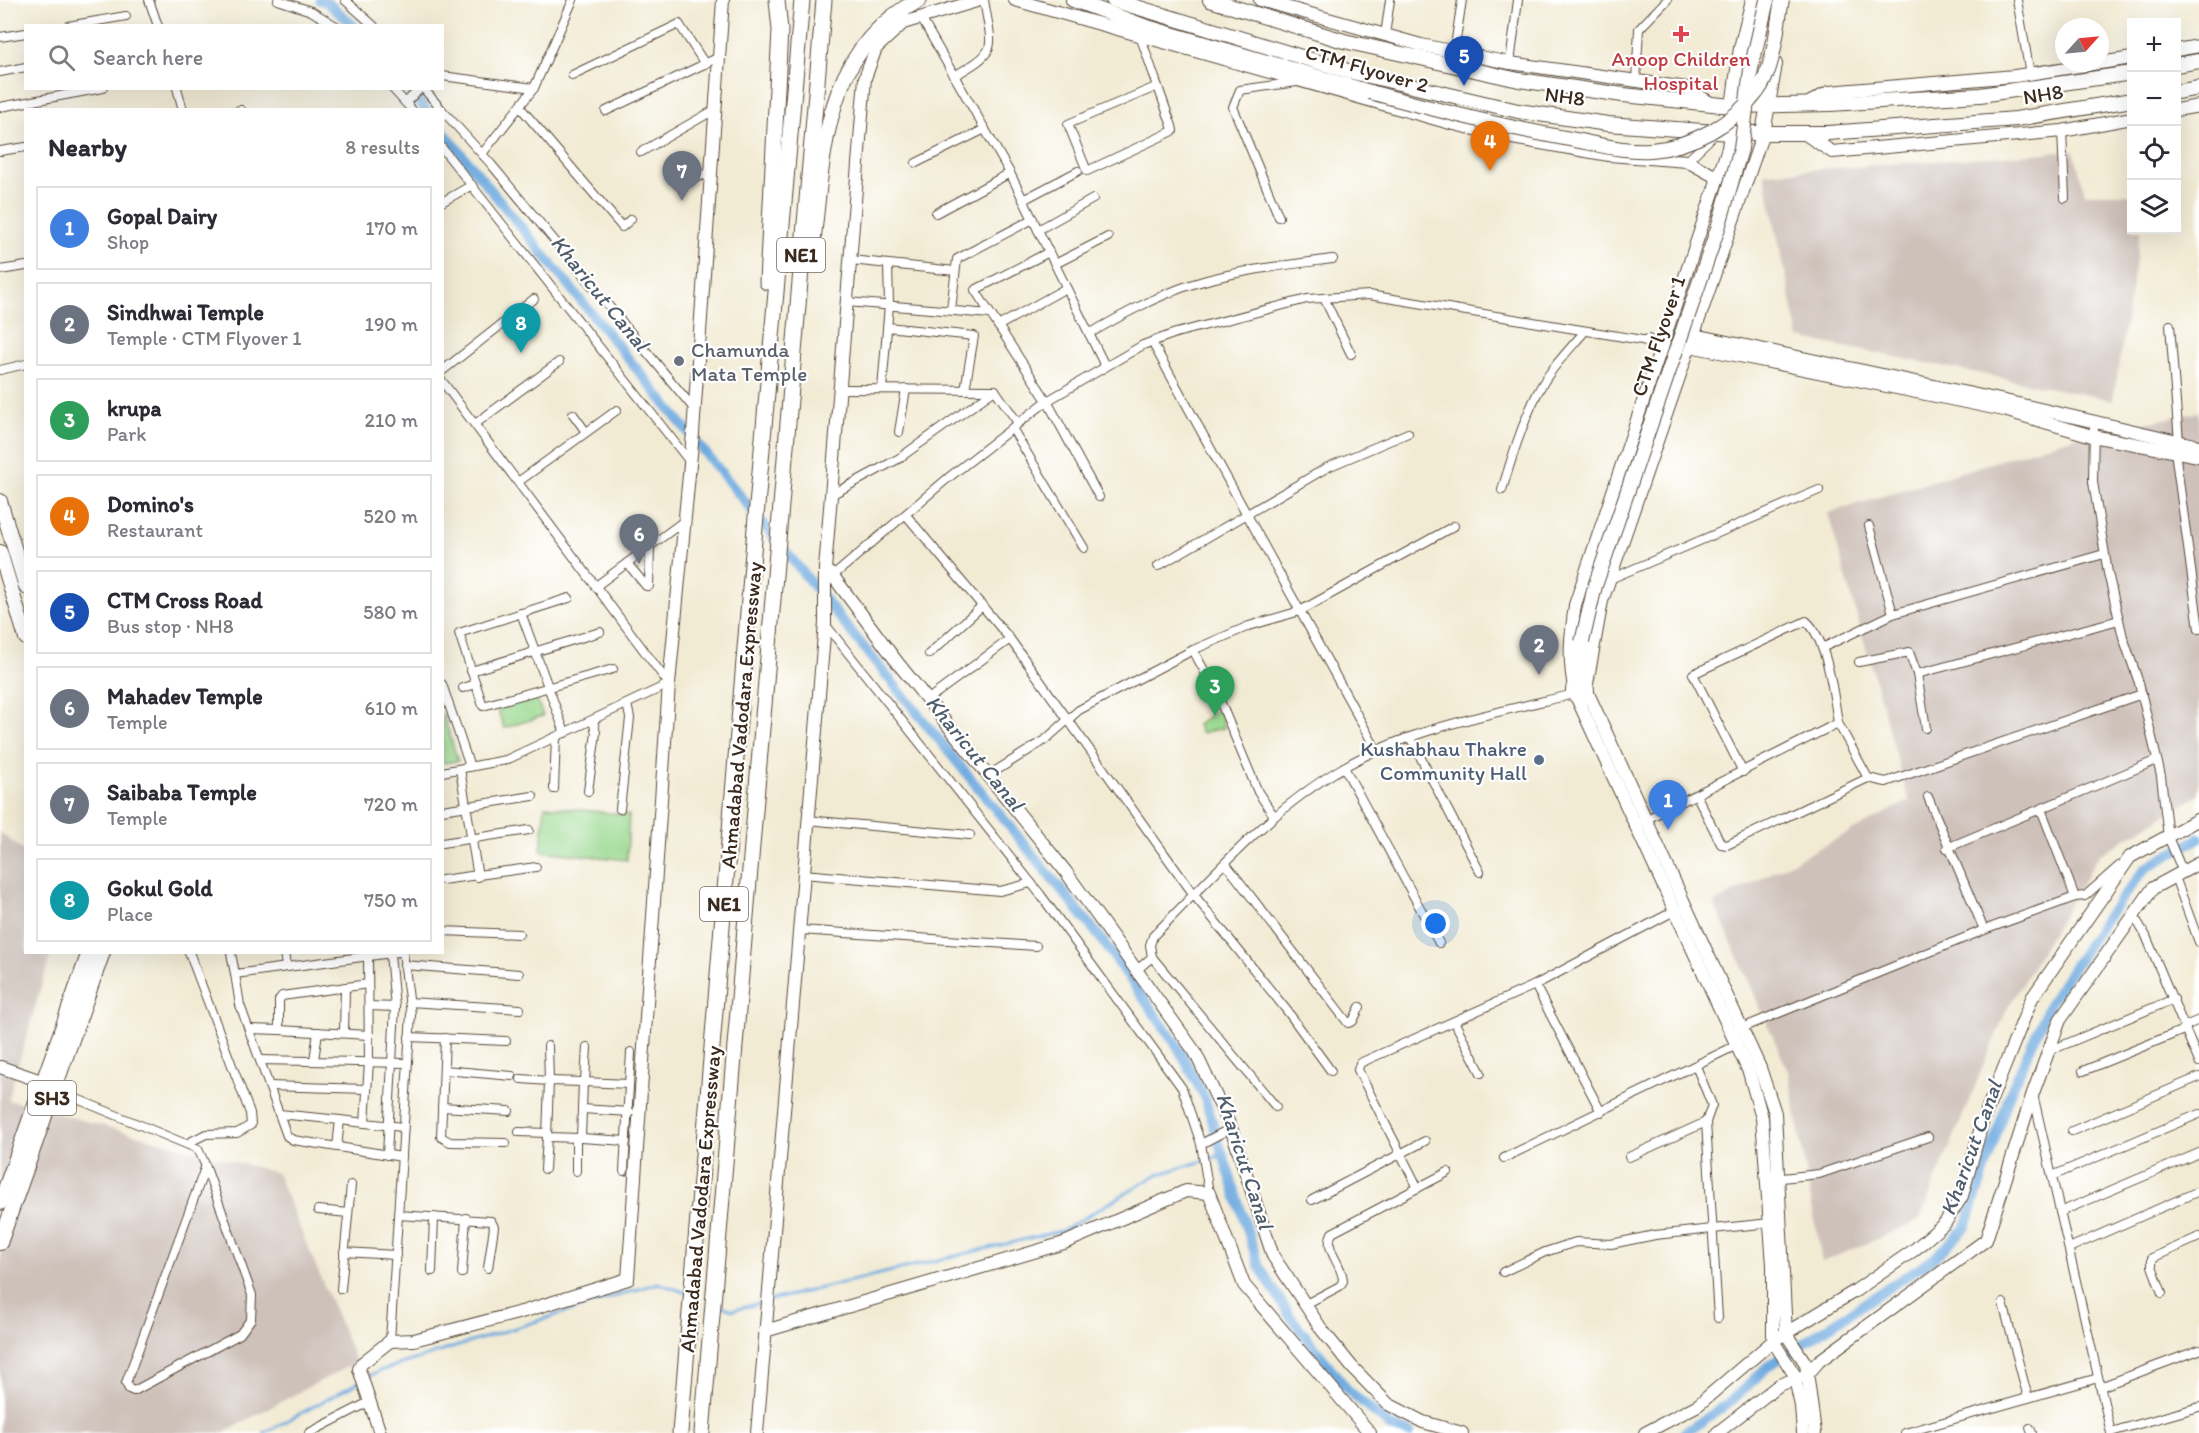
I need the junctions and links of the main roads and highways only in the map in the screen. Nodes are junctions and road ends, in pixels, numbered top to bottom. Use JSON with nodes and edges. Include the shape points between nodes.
{"nodes":[{"id":1,"x":777,"y":0,"type":"edge"},
{"id":2,"x":802,"y":0,"type":"edge"},
{"id":3,"x":824,"y":0,"type":"edge"},
{"id":4,"x":919,"y":0,"type":"edge"},
{"id":5,"x":1074,"y":0,"type":"edge"},
{"id":6,"x":1113,"y":0,"type":"edge"},
{"id":7,"x":1210,"y":0,"type":"edge"},
{"id":8,"x":1753,"y":0,"type":"edge"},
{"id":9,"x":1767,"y":0,"type":"edge"},
{"id":10,"x":1782,"y":0,"type":"edge"},
{"id":11,"x":1789,"y":0,"type":"edge"},
{"id":12,"x":2199,"y":61,"type":"edge"},
{"id":13,"x":2181,"y":64,"type":"edge"},
{"id":14,"x":2127,"y":74,"type":"edge"},
{"id":15,"x":2199,"y":88,"type":"edge"},
{"id":16,"x":2181,"y":91,"type":"edge"},
{"id":17,"x":2127,"y":101,"type":"edge"},
{"id":18,"x":1732,"y":106,"type":"junction"},
{"id":19,"x":1766,"y":107,"type":"junction"},
{"id":20,"x":1724,"y":133,"type":"junction"},
{"id":21,"x":1763,"y":133,"type":"junction"},
{"id":22,"x":796,"y":317,"type":"junction"},
{"id":23,"x":770,"y":366,"type":"junction"},
{"id":24,"x":0,"y":501,"type":"edge"},
{"id":25,"x":0,"y":552,"type":"edge"},
{"id":26,"x":22,"y":565,"type":"edge"},
{"id":27,"x":24,"y":631,"type":"edge"},
{"id":28,"x":1578,"y":690,"type":"road end"},
{"id":29,"x":88,"y":954,"type":"edge"},
{"id":30,"x":102,"y":954,"type":"edge"},
{"id":31,"x":52,"y":1089,"type":"junction"},
{"id":32,"x":0,"y":1203,"type":"edge"},
{"id":33,"x":0,"y":1243,"type":"edge"},
{"id":34,"x":680,"y":1433,"type":"edge"},
{"id":35,"x":702,"y":1433,"type":"edge"}],
"edges":[{"from":1,"to":23,"type":"highway","via":[[780,30],[765,329]]},
{"from":2,"to":23,"type":"highway","name":"Ahmadabad Vadodara Expressway","number":"NE1"},
{"from":3,"to":22,"type":"highway","name":"Ahmadabad Vadodara Expressway","number":"NE1"},
{"from":4,"to":22,"type":"highway","via":[[900,9],[870,36],[845,72],[830,113],[809,270]]},
{"from":5,"to":10,"type":"main road","name":"CTM Flyover 2","bridge":true,"via":[[1455,115],[1613,147],[1652,150],[1699,137],[1738,111],[1758,91],[1768,69]]},
{"from":6,"to":20,"type":"main road","name":"NH8","via":[[1348,71],[1518,111],[1608,124]]},
{"from":7,"to":18,"type":"main road","name":"NH8","via":[[1340,40],[1519,80]]},
{"from":8,"to":18,"type":"main road"},
{"from":9,"to":28,"type":"main road","name":"CTM Flyover 1","bridge":true,"via":[[1751,69],[1741,149],[1718,228],[1595,586],[1582,642]]},
{"from":11,"to":19,"type":"main road"},
{"from":12,"to":13,"type":"main road"},
{"from":14,"to":19,"type":"main road","name":"NH8","via":[[1980,95]]},
{"from":15,"to":16,"type":"main road"},
{"from":17,"to":21,"type":"main road","name":"NH8","via":[[2016,119],[1805,134]]},
{"from":18,"to":19,"type":"main road","name":"NH8"},
{"from":18,"to":20,"type":"main road"},
{"from":19,"to":21,"type":"main road"},
{"from":20,"to":21,"type":"main road","name":"NH8"},
{"from":22,"to":35,"type":"highway","name":"Ahmadabad Vadodara Expressway","number":"NE1"},
{"from":23,"to":34,"type":"highway","name":"Ahmadabad Vadodara Expressway","number":"NE1"},
{"from":24,"to":26,"type":"main road"},
{"from":25,"to":27,"type":"main road"},
{"from":29,"to":31,"type":"main road"},
{"from":30,"to":31,"type":"main road","number":"SH3"},
{"from":31,"to":32,"type":"main road"},
{"from":31,"to":33,"type":"main road","number":"SH3"}]}
